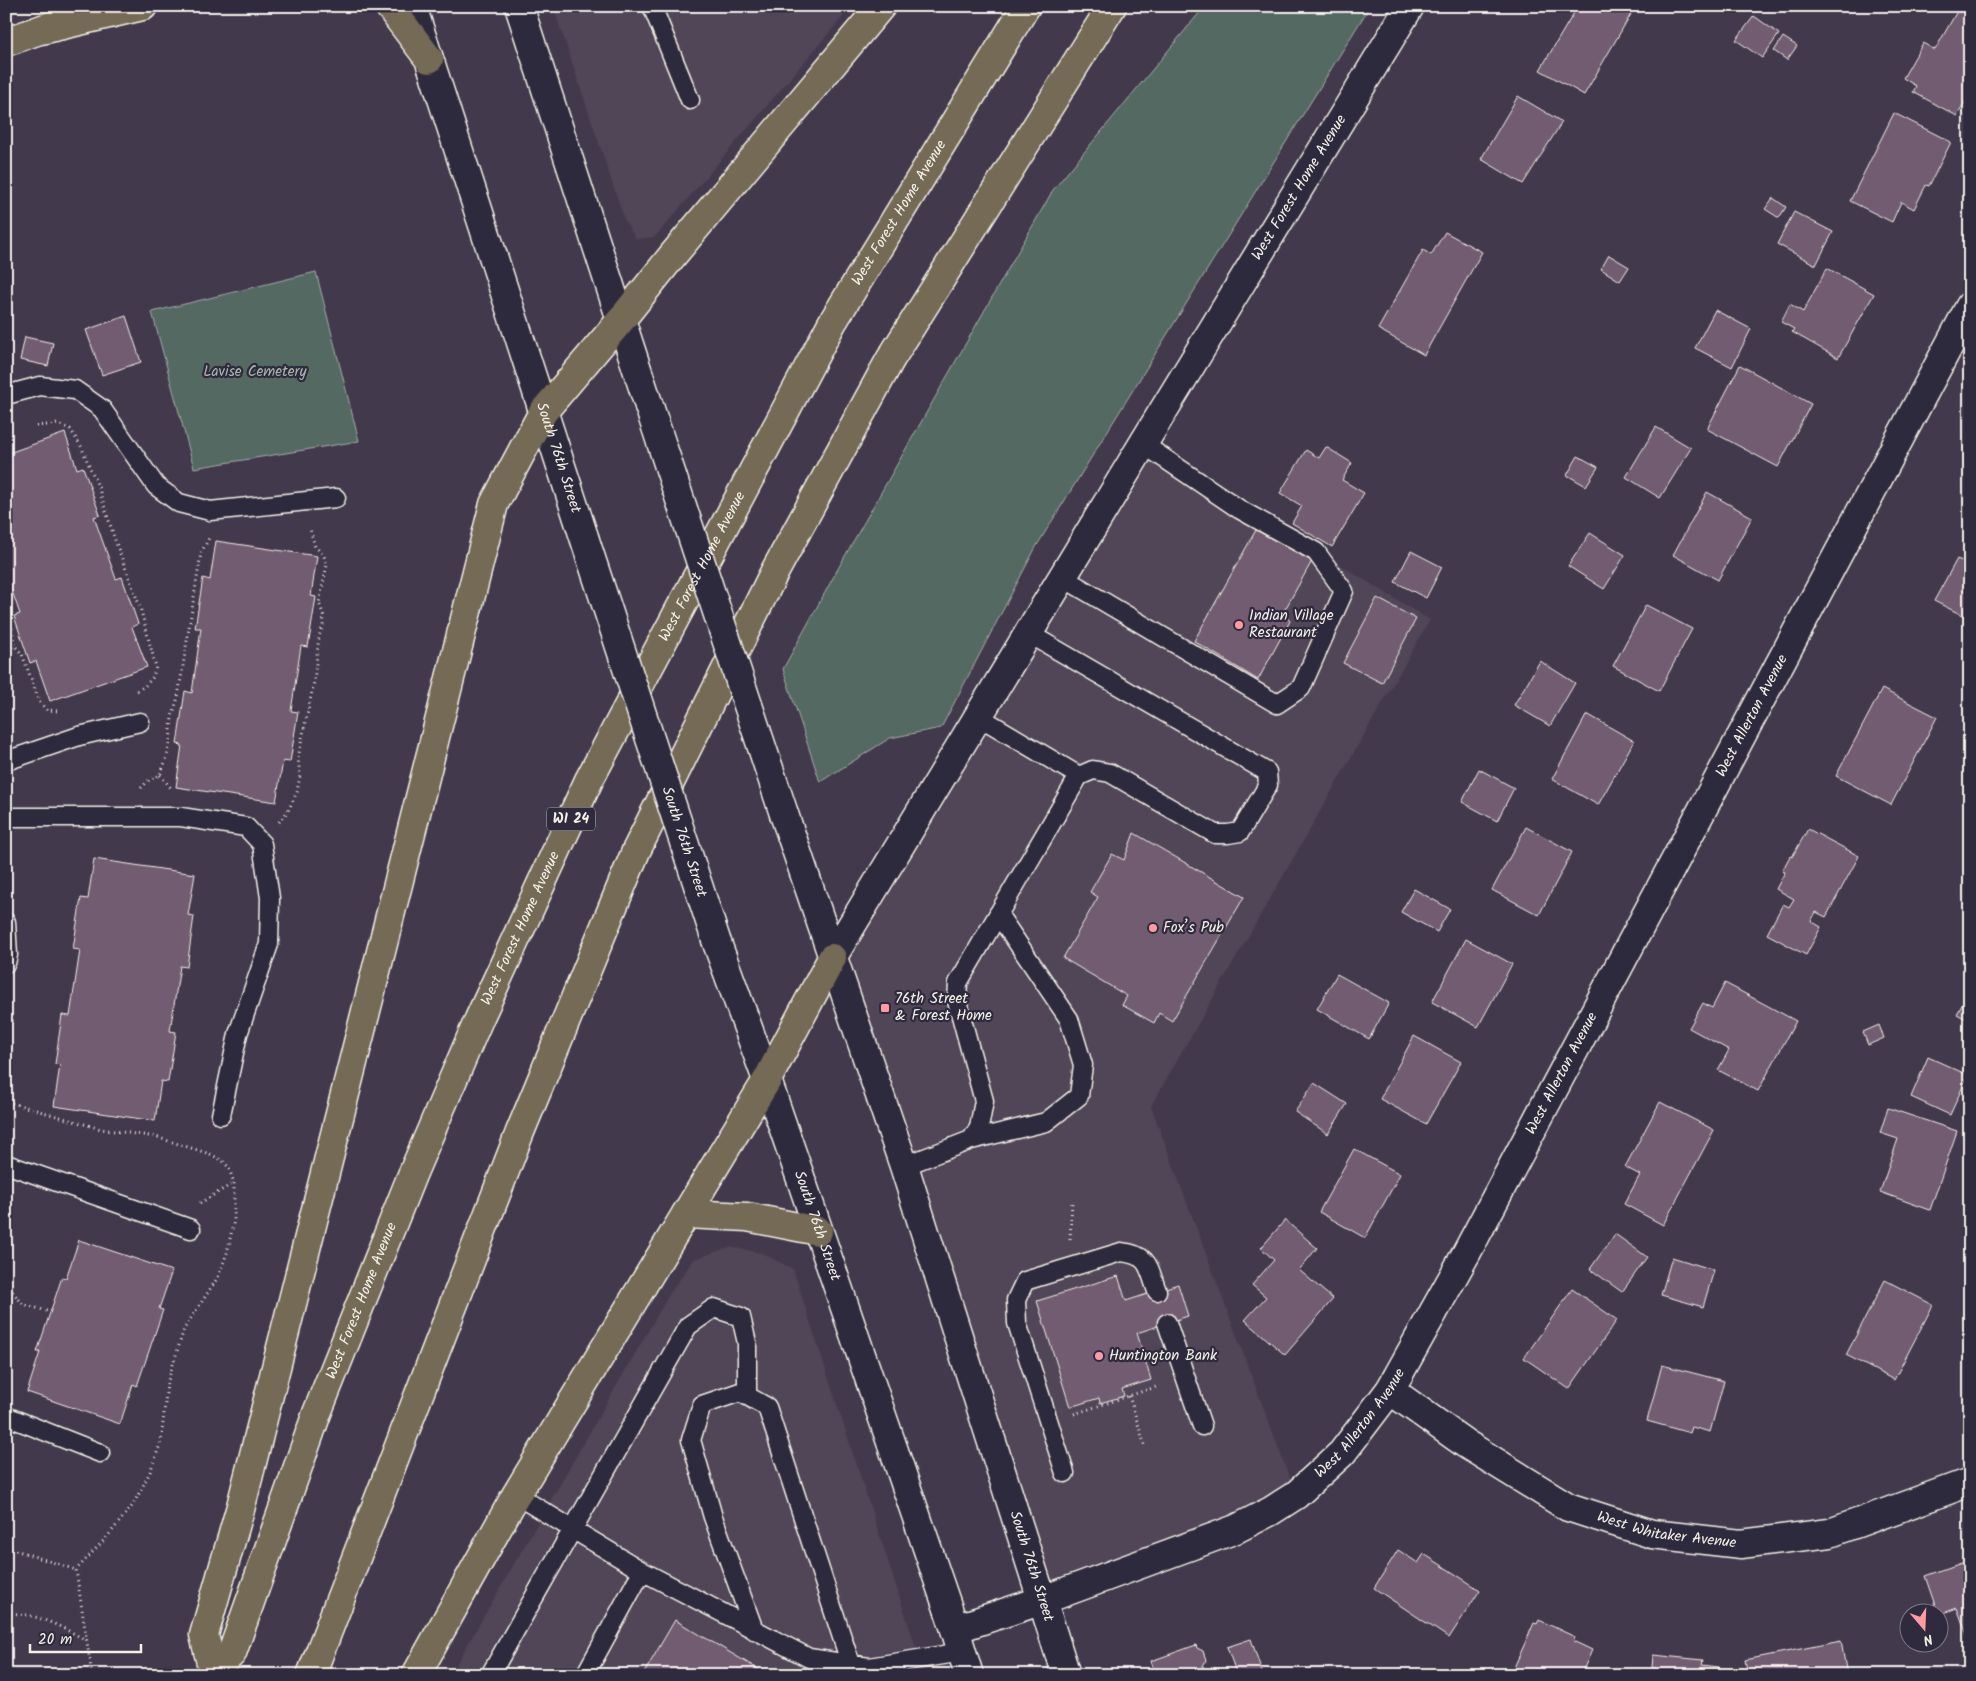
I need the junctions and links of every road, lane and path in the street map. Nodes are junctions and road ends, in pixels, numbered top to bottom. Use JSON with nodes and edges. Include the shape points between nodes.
{"nodes":[{"id":1,"x":95,"y":6,"type":"edge"},
{"id":2,"x":142,"y":6,"type":"edge"},
{"id":3,"x":388,"y":6,"type":"edge"},
{"id":4,"x":412,"y":6,"type":"edge"},
{"id":5,"x":519,"y":6,"type":"edge"},
{"id":6,"x":652,"y":6,"type":"edge"},
{"id":7,"x":881,"y":6,"type":"edge"},
{"id":8,"x":1026,"y":6,"type":"edge"},
{"id":9,"x":1112,"y":6,"type":"edge"},
{"id":10,"x":1410,"y":6,"type":"edge"},
{"id":11,"x":42,"y":30,"type":"junction"},
{"id":12,"x":6,"y":42,"type":"edge"},
{"id":13,"x":429,"y":59,"type":"junction"},
{"id":14,"x":690,"y":100,"type":"dead end"},
{"id":15,"x":1970,"y":306,"type":"edge"},
{"id":16,"x":621,"y":320,"type":"junction"},
{"id":17,"x":6,"y":395,"type":"edge"},
{"id":18,"x":543,"y":412,"type":"junction"},
{"id":19,"x":36,"y":426,"type":"dead end"},
{"id":20,"x":1143,"y":444,"type":"junction"},
{"id":21,"x":336,"y":498,"type":"dead end"},
{"id":22,"x":302,"y":502,"type":"junction"},
{"id":23,"x":210,"y":510,"type":"junction"},
{"id":24,"x":1062,"y":577,"type":"junction"},
{"id":25,"x":6,"y":604,"type":"edge"},
{"id":26,"x":1028,"y":633,"type":"junction"},
{"id":27,"x":14,"y":645,"type":"junction"},
{"id":28,"x":6,"y":655,"type":"edge"},
{"id":29,"x":134,"y":692,"type":"dead end"},
{"id":30,"x":65,"y":711,"type":"dead end"},
{"id":31,"x":978,"y":716,"type":"junction"},
{"id":32,"x":140,"y":722,"type":"dead end"},
{"id":33,"x":166,"y":760,"type":"dead end"},
{"id":34,"x":6,"y":761,"type":"edge"},
{"id":35,"x":1079,"y":776,"type":"junction"},
{"id":36,"x":6,"y":816,"type":"edge"},
{"id":37,"x":262,"y":844,"type":"junction"},
{"id":38,"x":998,"y":914,"type":"junction"},
{"id":39,"x":6,"y":922,"type":"edge"},
{"id":40,"x":832,"y":958,"type":"junction"},
{"id":41,"x":6,"y":963,"type":"edge"},
{"id":42,"x":767,"y":1080,"type":"junction"},
{"id":43,"x":12,"y":1103,"type":"dead end"},
{"id":44,"x":221,"y":1115,"type":"dead end"},
{"id":45,"x":971,"y":1140,"type":"junction"},
{"id":46,"x":6,"y":1164,"type":"edge"},
{"id":47,"x":904,"y":1166,"type":"junction"},
{"id":48,"x":686,"y":1214,"type":"junction"},
{"id":49,"x":191,"y":1229,"type":"dead end"},
{"id":50,"x":818,"y":1231,"type":"junction"},
{"id":51,"x":6,"y":1284,"type":"edge"},
{"id":52,"x":1157,"y":1291,"type":"dead end"},
{"id":53,"x":50,"y":1312,"type":"dead end"},
{"id":54,"x":1167,"y":1323,"type":"dead end"},
{"id":55,"x":1186,"y":1377,"type":"junction"},
{"id":56,"x":1390,"y":1390,"type":"junction"},
{"id":57,"x":748,"y":1396,"type":"junction"},
{"id":58,"x":1129,"y":1396,"type":"junction"},
{"id":59,"x":6,"y":1416,"type":"edge"},
{"id":60,"x":1049,"y":1422,"type":"junction"},
{"id":61,"x":1202,"y":1426,"type":"dead end"},
{"id":62,"x":1145,"y":1446,"type":"dead end"},
{"id":63,"x":100,"y":1452,"type":"dead end"},
{"id":64,"x":1065,"y":1473,"type":"dead end"},
{"id":65,"x":1970,"y":1482,"type":"edge"},
{"id":66,"x":516,"y":1495,"type":"junction"},
{"id":67,"x":574,"y":1530,"type":"junction"},
{"id":68,"x":6,"y":1547,"type":"edge"},
{"id":69,"x":76,"y":1570,"type":"junction"},
{"id":70,"x":642,"y":1571,"type":"junction"},
{"id":71,"x":1043,"y":1600,"type":"junction"},
{"id":72,"x":6,"y":1614,"type":"edge"},
{"id":73,"x":754,"y":1630,"type":"junction"},
{"id":74,"x":86,"y":1641,"type":"junction"},
{"id":75,"x":962,"y":1652,"type":"edge"},
{"id":76,"x":851,"y":1664,"type":"junction"},
{"id":77,"x":212,"y":1673,"type":"edge"},
{"id":78,"x":92,"y":1675,"type":"edge"},
{"id":79,"x":311,"y":1675,"type":"edge"},
{"id":80,"x":416,"y":1675,"type":"edge"},
{"id":81,"x":490,"y":1675,"type":"edge"},
{"id":82,"x":585,"y":1675,"type":"edge"},
{"id":83,"x":1066,"y":1675,"type":"edge"}],
"edges":[{"from":1,"to":11,"type":"main road"},
{"from":2,"to":11,"type":"main road"},
{"from":3,"to":13,"type":"main road"},
{"from":4,"to":13,"type":"main road","name":"South 76th Street"},
{"from":5,"to":16,"type":"main road","name":"South 76th Street"},
{"from":6,"to":14,"type":"lane"},
{"from":7,"to":16,"type":"main road"},
{"from":8,"to":77,"type":"main road","name":"West Forest Home Avenue","number":"WI 24","via":[[832,323],[589,780],[479,1019],[408,1184],[316,1413],[232,1652]]},
{"from":9,"to":79,"type":"main road","via":[[890,360],[774,573],[636,851],[520,1132]]},
{"from":10,"to":20,"type":"main road","name":"West Forest Home Avenue"},
{"from":11,"to":12,"type":"main road"},
{"from":13,"to":18,"type":"main road","name":"South 76th Street"},
{"from":15,"to":56,"type":"main road","name":"West Allerton Avenue","via":[[1468,1252]]},
{"from":16,"to":18,"type":"main road"},
{"from":16,"to":40,"type":"main road","name":"South 76th Street","bridge":true},
{"from":17,"to":23,"type":"lane","via":[[40,386],[75,390],[102,409],[156,486],[180,503]]},
{"from":18,"to":42,"type":"main road","name":"South 76th Street","bridge":true,"via":[[717,943]]},
{"from":18,"to":77,"type":"main road","via":[[494,504],[241,1506],[204,1635]]},
{"from":19,"to":29,"type":"path","via":[[58,424],[70,429],[81,446],[99,489],[140,607],[156,667],[153,677]]},
{"from":20,"to":24,"type":"main road","name":"West Forest Home Avenue"},
{"from":20,"to":24,"type":"lane","via":[[1240,509],[1316,552],[1344,591],[1301,688],[1277,704]]},
{"from":21,"to":22,"type":"lane"},
{"from":22,"to":23,"type":"lane"},
{"from":22,"to":37,"type":"path","via":[[315,546],[327,565],[319,603],[324,616],[323,626],[298,758],[297,792],[288,810]]},
{"from":23,"to":33,"type":"path","via":[[210,536],[201,553]]},
{"from":24,"to":26,"type":"main road","name":"West Forest Home Avenue"},
{"from":25,"to":27,"type":"path"},
{"from":26,"to":31,"type":"main road","name":"West Forest Home Avenue"},
{"from":26,"to":35,"type":"lane","via":[[1267,772],[1268,785],[1240,832],[1215,834],[1110,773],[1093,770]]},
{"from":27,"to":28,"type":"path"},
{"from":27,"to":30,"type":"path","via":[[22,654],[40,703],[47,710]]},
{"from":31,"to":35,"type":"lane"},
{"from":31,"to":40,"type":"main road","name":"West Forest Home Avenue"},
{"from":32,"to":34,"type":"lane","via":[[79,736]]},
{"from":35,"to":38,"type":"lane"},
{"from":36,"to":37,"type":"lane","via":[[181,817],[246,827]]},
{"from":37,"to":44,"type":"lane","via":[[270,898],[269,944],[238,1034]]},
{"from":38,"to":45,"type":"lane","via":[[958,983],[957,1001],[984,1101],[979,1128]]},
{"from":38,"to":45,"type":"lane","via":[[1070,1020],[1083,1065],[1079,1096],[1046,1122]]},
{"from":39,"to":41,"type":"lane"},
{"from":40,"to":42,"type":"main road"},
{"from":40,"to":47,"type":"main road","name":"South 76th Street"},
{"from":42,"to":48,"type":"main road"},
{"from":42,"to":50,"type":"main road","name":"South 76th Street"},
{"from":43,"to":69,"type":"path","via":[[101,1129],[156,1137],[210,1154],[229,1168],[234,1183],[234,1220],[227,1253],[218,1277],[184,1329],[167,1384],[161,1442],[150,1472],[133,1505]]},
{"from":45,"to":47,"type":"lane"},
{"from":46,"to":49,"type":"lane"},
{"from":47,"to":71,"type":"main road","name":"South 76th Street"},
{"from":48,"to":50,"type":"main road","via":[[747,1217]]},
{"from":48,"to":66,"type":"main road"},
{"from":50,"to":75,"type":"main road","name":"South 76th Street"},
{"from":51,"to":53,"type":"path","via":[[23,1304]]},
{"from":52,"to":60,"type":"lane","via":[[1148,1264],[1137,1254],[1121,1252],[1025,1281],[1016,1300],[1017,1323]]},
{"from":54,"to":55,"type":"lane"},
{"from":55,"to":58,"type":"path"},
{"from":55,"to":61,"type":"lane"},
{"from":56,"to":65,"type":"main road","name":"West Whitaker Avenue","via":[[1466,1444],[1568,1507],[1652,1534],[1741,1544],[1830,1532]]},
{"from":56,"to":71,"type":"main road","name":"West Allerton Avenue","via":[[1342,1453],[1296,1495],[1271,1511],[1236,1529]]},
{"from":57,"to":67,"type":"lane","via":[[747,1343],[741,1317],[714,1308],[688,1326]]},
{"from":57,"to":73,"type":"lane","via":[[740,1392],[702,1405],[691,1440],[714,1518]]},
{"from":57,"to":76,"type":"lane","via":[[767,1407]]},
{"from":58,"to":60,"type":"path"},
{"from":58,"to":62,"type":"path"},
{"from":59,"to":63,"type":"lane"},
{"from":60,"to":64,"type":"lane"},
{"from":66,"to":67,"type":"lane"},
{"from":66,"to":80,"type":"main road"},
{"from":67,"to":70,"type":"lane"},
{"from":67,"to":81,"type":"lane"},
{"from":68,"to":69,"type":"path"},
{"from":69,"to":74,"type":"path"},
{"from":70,"to":73,"type":"lane"},
{"from":70,"to":82,"type":"lane"},
{"from":71,"to":75,"type":"main road","name":"West Allerton Avenue"},
{"from":71,"to":83,"type":"main road","name":"South 76th Street"},
{"from":72,"to":74,"type":"path","via":[[54,1624]]},
{"from":73,"to":76,"type":"lane","via":[[808,1658]]},
{"from":74,"to":78,"type":"path"},
{"from":75,"to":76,"type":"lane","via":[[869,1667]]}]}
